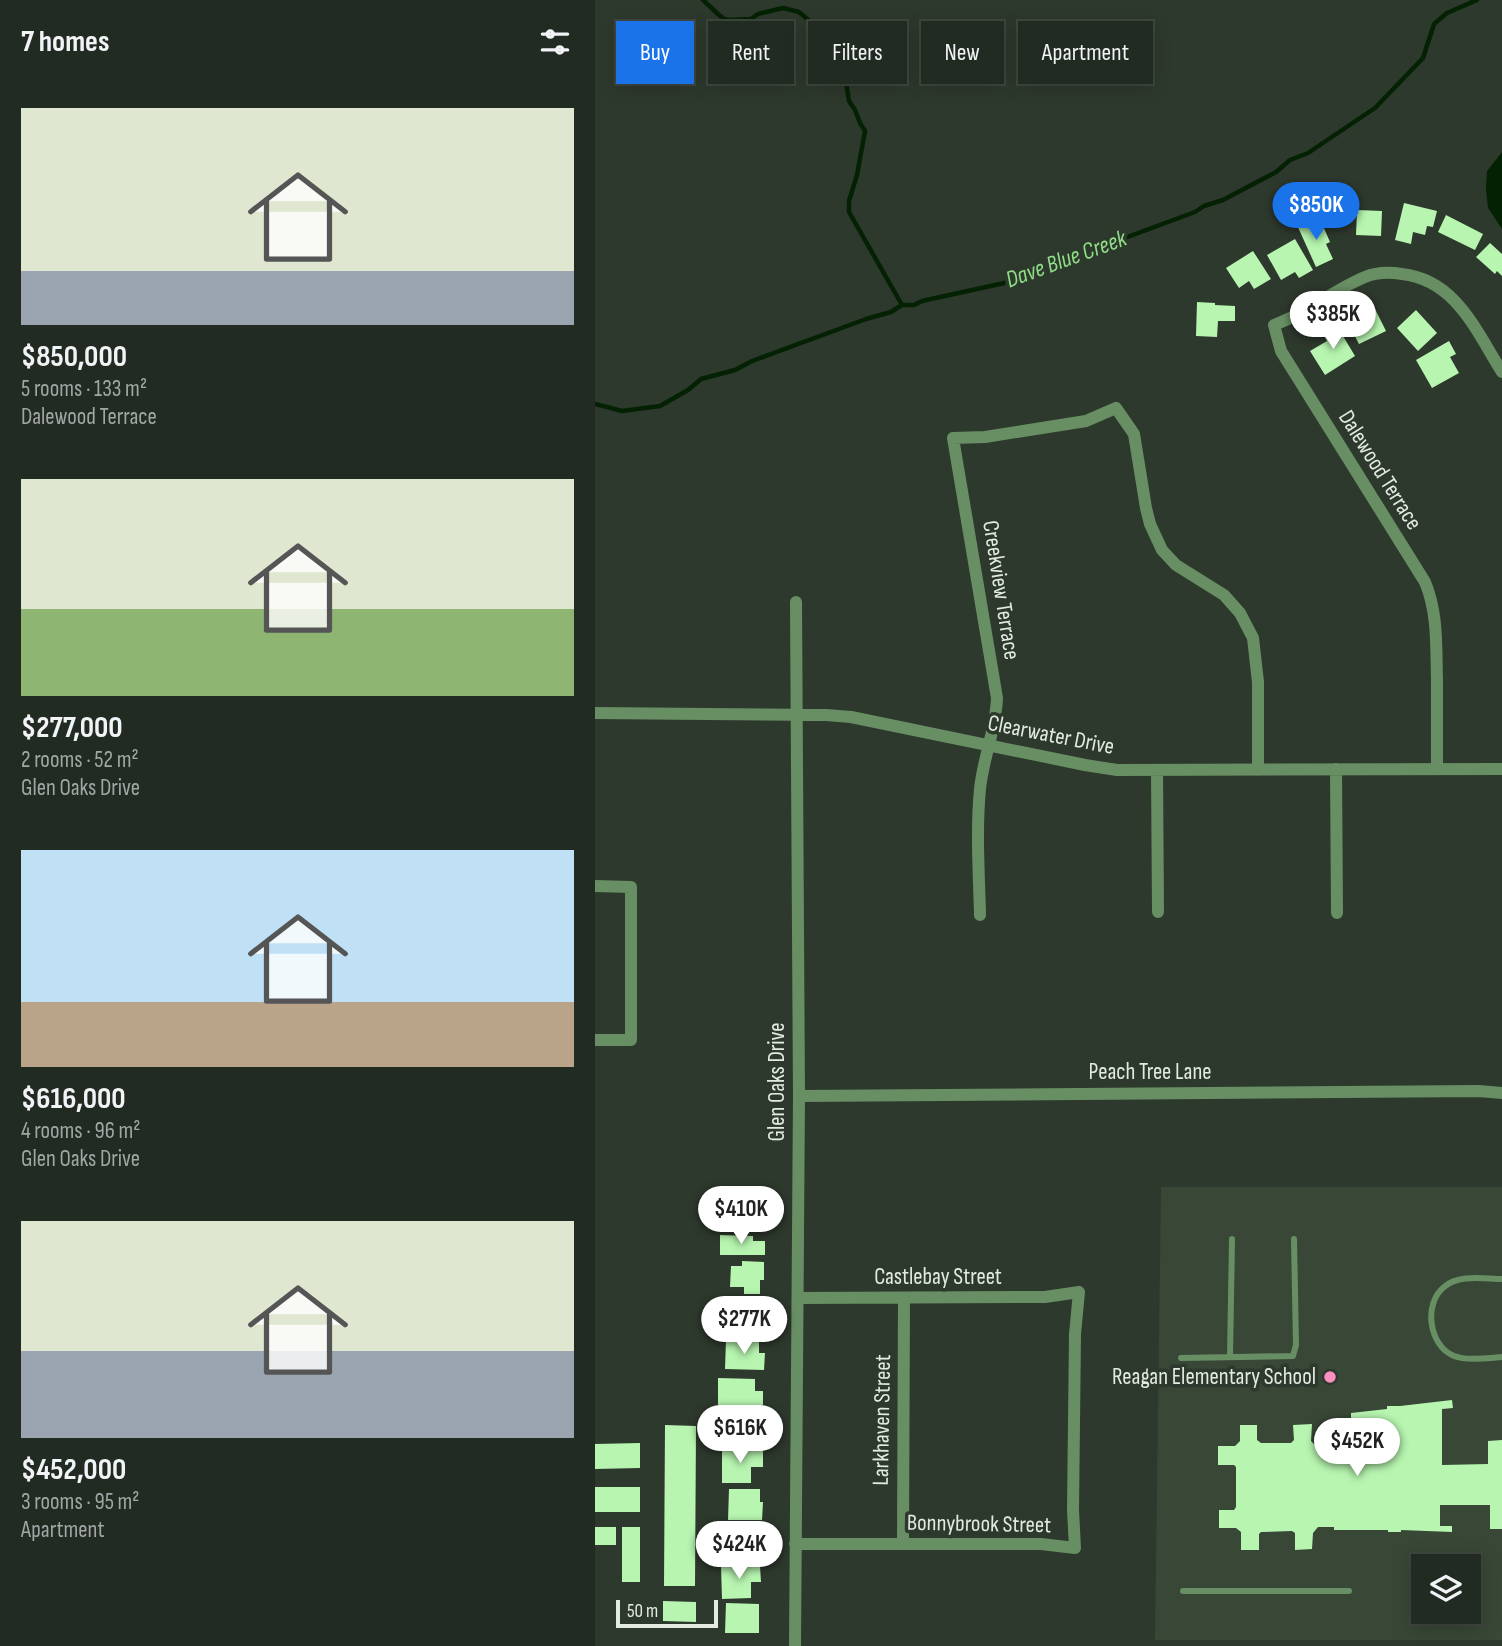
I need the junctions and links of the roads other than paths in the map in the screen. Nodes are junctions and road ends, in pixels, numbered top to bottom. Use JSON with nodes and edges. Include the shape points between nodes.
{"nodes":[{"id":1,"x":1502,"y":372,"type":"edge"},
{"id":2,"x":796,"y":602,"type":"dead end"},
{"id":3,"x":595,"y":713,"type":"edge"},
{"id":4,"x":797,"y":715,"type":"junction"},
{"id":5,"x":989,"y":745,"type":"junction"},
{"id":6,"x":1437,"y":768,"type":"junction"},
{"id":7,"x":1336,"y":769,"type":"junction"},
{"id":8,"x":1502,"y":769,"type":"edge"},
{"id":9,"x":1258,"y":770,"type":"junction"},
{"id":10,"x":1157,"y":771,"type":"junction"},
{"id":11,"x":595,"y":886,"type":"edge"},
{"id":12,"x":1158,"y":912,"type":"dead end"},
{"id":13,"x":1337,"y":913,"type":"dead end"},
{"id":14,"x":980,"y":915,"type":"dead end"},
{"id":15,"x":595,"y":1040,"type":"edge"},
{"id":16,"x":1502,"y":1093,"type":"edge"},
{"id":17,"x":799,"y":1096,"type":"junction"},
{"id":18,"x":1232,"y":1238,"type":"dead end"},
{"id":19,"x":1294,"y":1239,"type":"dead end"},
{"id":20,"x":1502,"y":1279,"type":"edge"},
{"id":21,"x":1079,"y":1292,"type":"joint"},
{"id":22,"x":798,"y":1297,"type":"junction"},
{"id":23,"x":904,"y":1298,"type":"junction"},
{"id":24,"x":1230,"y":1357,"type":"junction"},
{"id":25,"x":1502,"y":1357,"type":"edge"},
{"id":26,"x":1181,"y":1358,"type":"dead end"},
{"id":27,"x":902,"y":1543,"type":"junction"},
{"id":28,"x":795,"y":1544,"type":"junction"},
{"id":29,"x":1183,"y":1591,"type":"dead end"},
{"id":30,"x":1349,"y":1591,"type":"dead end"},
{"id":31,"x":795,"y":1646,"type":"edge"}],
"edges":[{"from":1,"to":6,"type":"street","name":"Dalewood Terrace","via":[[1467,315],[1446,292],[1411,275],[1369,275],[1274,325],[1281,351],[1431,597],[1436,637]]},
{"from":2,"to":4,"type":"street","name":"Glen Oaks Drive"},
{"from":3,"to":4,"type":"street","name":"Clearwater Drive"},
{"from":4,"to":5,"type":"street","name":"Clearwater Drive","via":[[851,717]]},
{"from":4,"to":17,"type":"street","name":"Glen Oaks Drive"},
{"from":5,"to":9,"type":"street","name":"Creekview Terrace","via":[[997,698],[953,438],[985,438],[1086,421],[1117,408],[1134,434],[1148,516],[1162,550],[1176,565],[1224,595],[1253,638]]},
{"from":5,"to":10,"type":"street","name":"Clearwater Drive","via":[[1102,768]]},
{"from":5,"to":14,"type":"street","name":"Creekview Terrace","via":[[979,804]]},
{"from":6,"to":7,"type":"street","name":"Clearwater Drive"},
{"from":6,"to":8,"type":"street","name":"Clearwater Drive"},
{"from":7,"to":9,"type":"street","name":"Clearwater Drive"},
{"from":7,"to":13,"type":"street"},
{"from":9,"to":10,"type":"street","name":"Clearwater Drive"},
{"from":10,"to":12,"type":"street"},
{"from":11,"to":15,"type":"street","via":[[631,887],[631,1040]]},
{"from":16,"to":17,"type":"street","name":"Peach Tree Lane"},
{"from":17,"to":22,"type":"street","name":"Glen Oaks Drive"},
{"from":18,"to":24,"type":"lane"},
{"from":19,"to":24,"type":"lane","via":[[1293,1356]]},
{"from":20,"to":25,"type":"lane","via":[[1457,1280],[1444,1287],[1432,1313],[1434,1335],[1447,1352],[1462,1358]]},
{"from":21,"to":23,"type":"street","name":"Castlebay Street","via":[[1045,1297]]},
{"from":21,"to":27,"type":"street","name":"Bonnybrook Street","via":[[1075,1548]]},
{"from":22,"to":23,"type":"street","name":"Castlebay Street"},
{"from":22,"to":28,"type":"street","name":"Glen Oaks Drive"},
{"from":23,"to":27,"type":"street","name":"Larkhaven Street"},
{"from":24,"to":26,"type":"lane"},
{"from":27,"to":28,"type":"street","name":"Bonnybrook Street"},
{"from":28,"to":31,"type":"street","name":"Glen Oaks Drive"},
{"from":29,"to":30,"type":"lane"}]}
